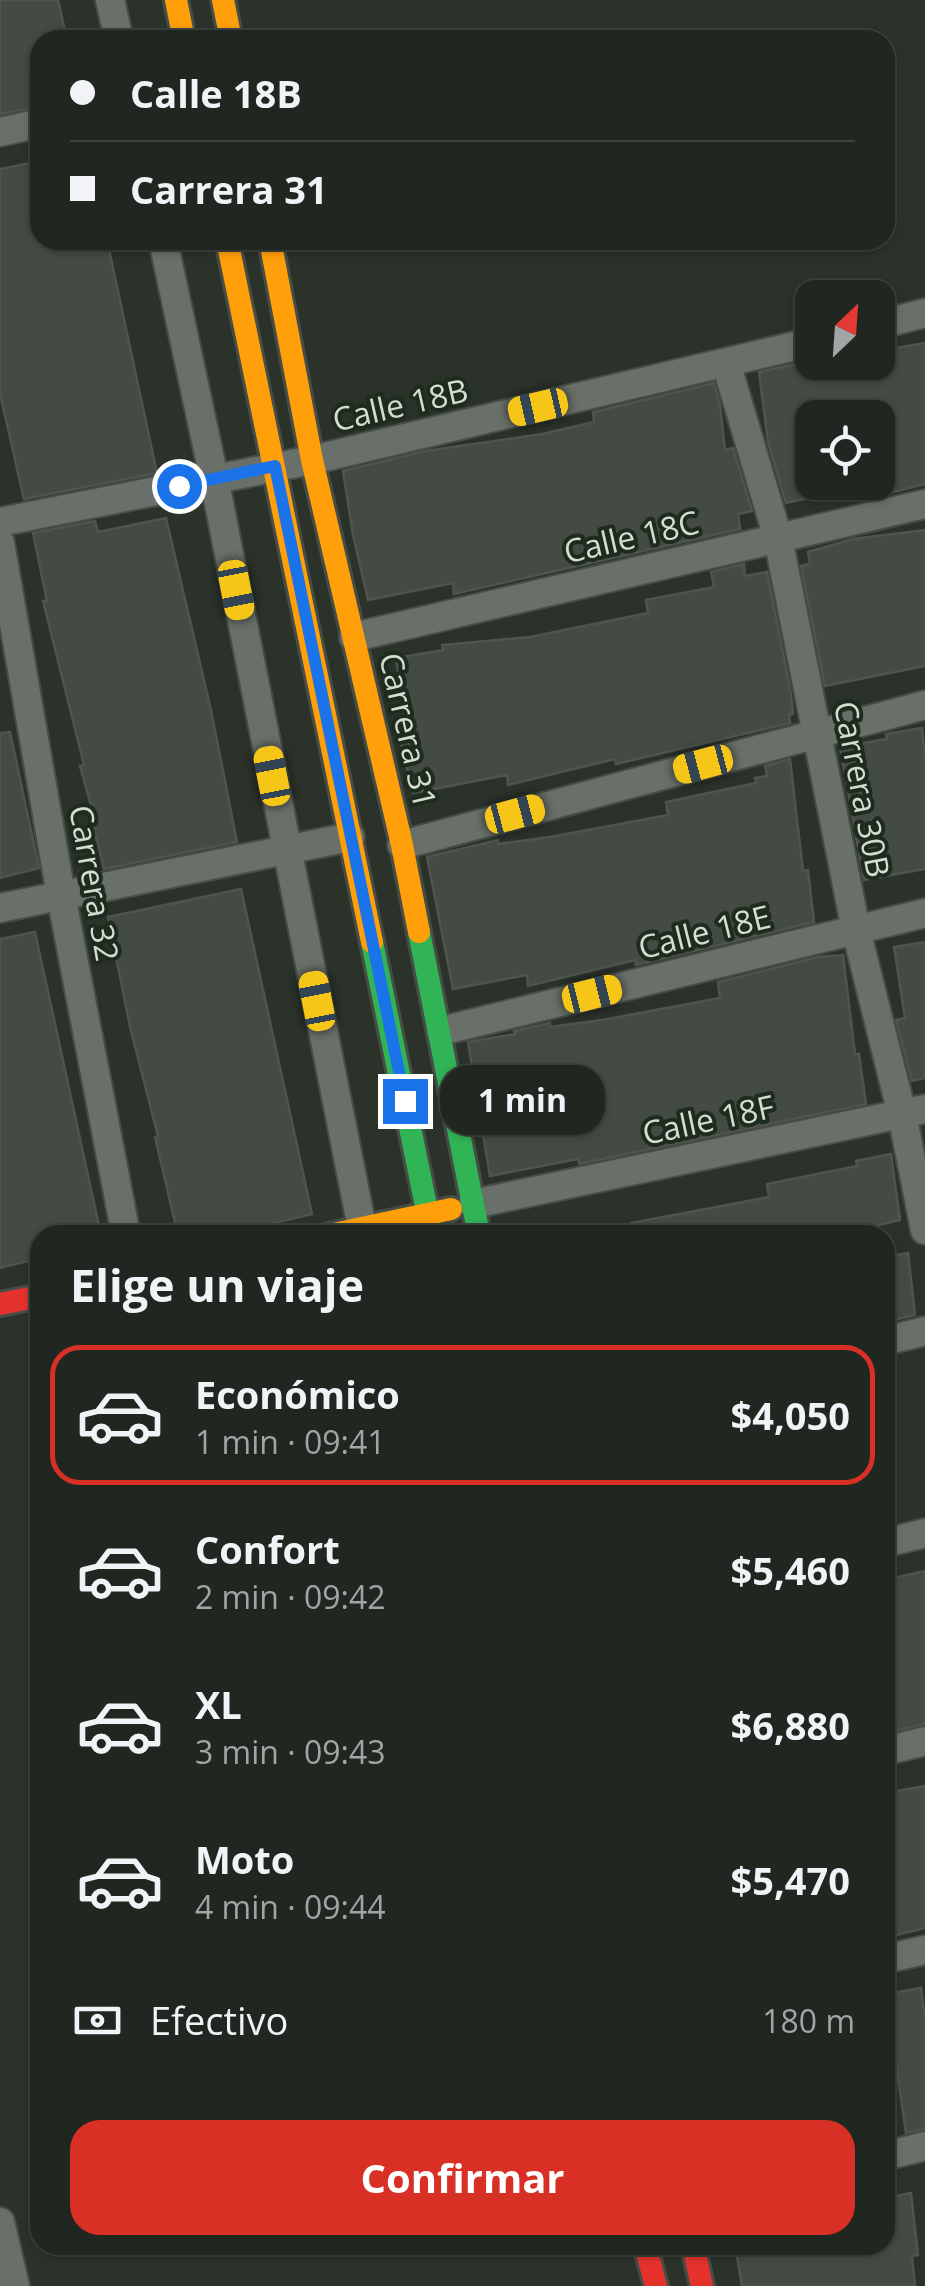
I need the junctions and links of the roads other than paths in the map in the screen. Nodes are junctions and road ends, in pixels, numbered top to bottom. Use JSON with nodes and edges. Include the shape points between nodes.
{"nodes":[{"id":1,"x":110,"y":0,"type":"edge"},
{"id":2,"x":176,"y":0,"type":"edge"},
{"id":3,"x":223,"y":0,"type":"edge"},
{"id":4,"x":117,"y":30,"type":"edge"},
{"id":5,"x":182,"y":30,"type":"edge"},
{"id":6,"x":229,"y":30,"type":"edge"},
{"id":7,"x":30,"y":125,"type":"edge"},
{"id":8,"x":0,"y":132,"type":"edge"},
{"id":9,"x":165,"y":250,"type":"edge"},
{"id":10,"x":228,"y":250,"type":"edge"},
{"id":11,"x":272,"y":250,"type":"edge"},
{"id":12,"x":925,"y":313,"type":"edge"},
{"id":13,"x":895,"y":321,"type":"edge"},
{"id":14,"x":795,"y":346,"type":"edge"},
{"id":15,"x":726,"y":363,"type":"junction"},
{"id":16,"x":312,"y":460,"type":"junction"},
{"id":17,"x":275,"y":466,"type":"junction"},
{"id":18,"x":214,"y":478,"type":"junction"},
{"id":19,"x":925,"y":504,"type":"edge"},
{"id":20,"x":0,"y":522,"type":"edge"},
{"id":21,"x":778,"y":538,"type":"junction"},
{"id":22,"x":0,"y":543,"type":"edge"},
{"id":23,"x":354,"y":637,"type":"junction"},
{"id":24,"x":925,"y":706,"type":"edge"},
{"id":25,"x":816,"y":734,"type":"junction"},
{"id":26,"x":350,"y":837,"type":"junction"},
{"id":27,"x":402,"y":845,"type":"junction"},
{"id":28,"x":287,"y":850,"type":"junction"},
{"id":29,"x":61,"y":895,"type":"junction"},
{"id":30,"x":0,"y":908,"type":"edge"},
{"id":31,"x":925,"y":913,"type":"edge"},
{"id":32,"x":856,"y":930,"type":"junction"},
{"id":33,"x":440,"y":1031,"type":"junction"},
{"id":34,"x":914,"y":1112,"type":"edge"},
{"id":35,"x":474,"y":1204,"type":"junction"},
{"id":36,"x":430,"y":1224,"type":"edge"},
{"id":37,"x":124,"y":1225,"type":"edge"},
{"id":38,"x":361,"y":1225,"type":"edge"},
{"id":39,"x":477,"y":1225,"type":"edge"},
{"id":40,"x":925,"y":1230,"type":"edge"},
{"id":41,"x":30,"y":1298,"type":"edge"},
{"id":42,"x":0,"y":1304,"type":"edge"},
{"id":43,"x":925,"y":1331,"type":"edge"},
{"id":44,"x":895,"y":1338,"type":"edge"},
{"id":45,"x":925,"y":1533,"type":"edge"},
{"id":46,"x":895,"y":1540,"type":"edge"},
{"id":47,"x":925,"y":1742,"type":"edge"},
{"id":48,"x":895,"y":1749,"type":"edge"},
{"id":49,"x":925,"y":1950,"type":"edge"},
{"id":50,"x":895,"y":1957,"type":"edge"},
{"id":51,"x":925,"y":2146,"type":"edge"},
{"id":52,"x":895,"y":2154,"type":"edge"},
{"id":53,"x":0,"y":2222,"type":"edge"},
{"id":54,"x":648,"y":2255,"type":"edge"},
{"id":55,"x":695,"y":2255,"type":"edge"},
{"id":56,"x":14,"y":2286,"type":"edge"},
{"id":57,"x":656,"y":2286,"type":"edge"},
{"id":58,"x":702,"y":2286,"type":"edge"}],
"edges":[{"from":1,"to":4,"type":"street"},
{"from":2,"to":5,"type":"main road"},
{"from":3,"to":6,"type":"main road"},
{"from":7,"to":8,"type":"street"},
{"from":9,"to":18,"type":"street"},
{"from":10,"to":17,"type":"main road"},
{"from":11,"to":16,"type":"main road","name":"Carrera 31"},
{"from":12,"to":13,"type":"street"},
{"from":14,"to":15,"type":"street","name":"Calle 18B"},
{"from":15,"to":16,"type":"street","name":"Calle 18B"},
{"from":15,"to":21,"type":"street","name":"Carrera 30B"},
{"from":16,"to":17,"type":"street","name":"Calle 18B"},
{"from":16,"to":23,"type":"main road","name":"Carrera 31"},
{"from":17,"to":18,"type":"street","name":"Calle 18B"},
{"from":17,"to":26,"type":"main road"},
{"from":18,"to":20,"type":"street","name":"Calle 18B"},
{"from":18,"to":28,"type":"street"},
{"from":19,"to":21,"type":"street","name":"Calle 18C"},
{"from":21,"to":23,"type":"street","name":"Calle 18C"},
{"from":21,"to":25,"type":"street","name":"Carrera 30B"},
{"from":22,"to":29,"type":"street","name":"Carrera 32"},
{"from":23,"to":27,"type":"main road","name":"Carrera 31"},
{"from":24,"to":25,"type":"street"},
{"from":25,"to":27,"type":"street"},
{"from":25,"to":32,"type":"street","name":"Carrera 30B"},
{"from":26,"to":28,"type":"street"},
{"from":26,"to":36,"type":"main road"},
{"from":27,"to":33,"type":"main road","name":"Carrera 31"},
{"from":28,"to":29,"type":"street"},
{"from":28,"to":38,"type":"street"},
{"from":29,"to":30,"type":"street"},
{"from":29,"to":37,"type":"street","name":"Carrera 32"},
{"from":31,"to":32,"type":"street","name":"Calle 18E"},
{"from":32,"to":33,"type":"street","name":"Calle 18E"},
{"from":32,"to":34,"type":"street","name":"Carrera 30B"},
{"from":33,"to":35,"type":"main road","name":"Carrera 31"},
{"from":34,"to":35,"type":"street","name":"Calle 18F"},
{"from":34,"to":40,"type":"street","name":"Carrera 30B"},
{"from":35,"to":36,"type":"main road","name":"Calle 18F"},
{"from":35,"to":39,"type":"main road","name":"Carrera 31"},
{"from":41,"to":42,"type":"main road"},
{"from":43,"to":44,"type":"street"},
{"from":45,"to":46,"type":"street"},
{"from":47,"to":48,"type":"street"},
{"from":49,"to":50,"type":"street"},
{"from":51,"to":52,"type":"street"},
{"from":53,"to":56,"type":"street"},
{"from":54,"to":57,"type":"main road"},
{"from":55,"to":58,"type":"main road"}]}
